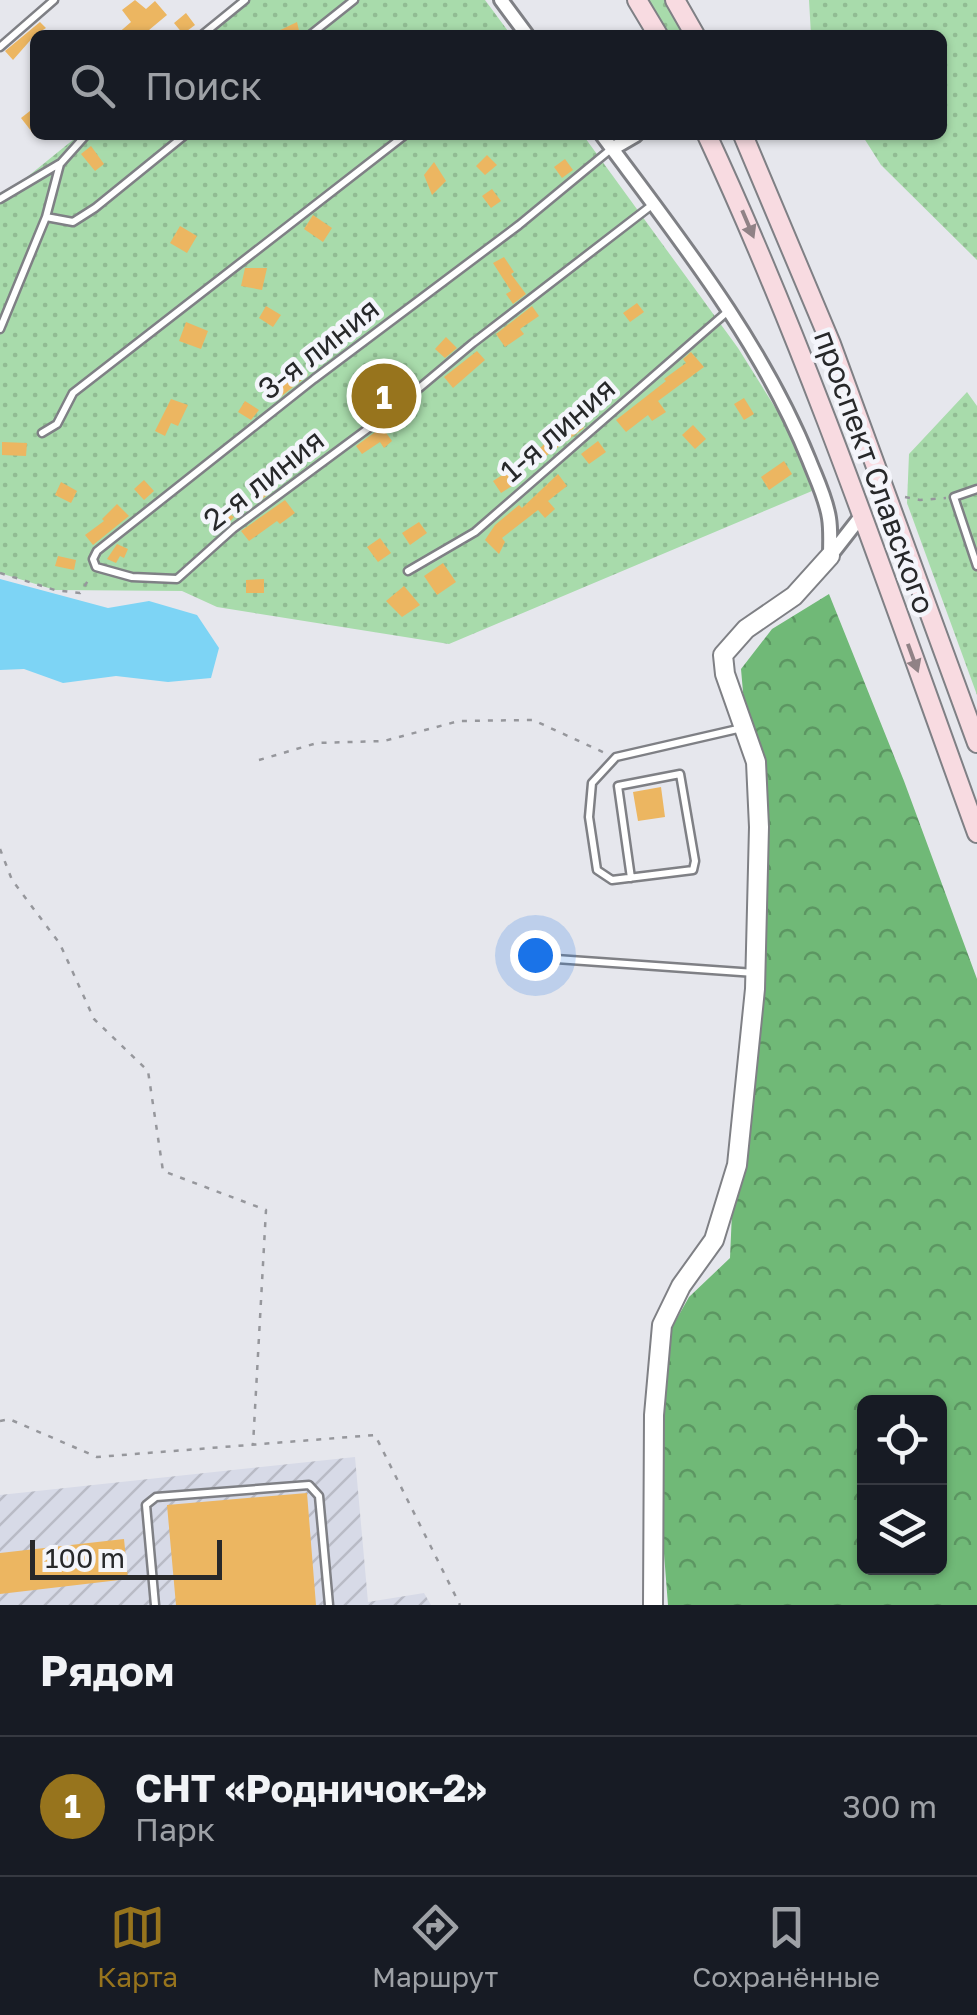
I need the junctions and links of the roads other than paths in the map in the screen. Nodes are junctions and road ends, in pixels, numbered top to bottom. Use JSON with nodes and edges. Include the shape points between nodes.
{"nodes":[{"id":1,"x":54,"y":0,"type":"edge"},
{"id":2,"x":245,"y":0,"type":"edge"},
{"id":3,"x":354,"y":0,"type":"edge"},
{"id":4,"x":501,"y":0,"type":"edge"},
{"id":5,"x":637,"y":0,"type":"edge"},
{"id":6,"x":676,"y":0,"type":"edge"},
{"id":7,"x":208,"y":30,"type":"edge"},
{"id":8,"x":316,"y":30,"type":"edge"},
{"id":9,"x":523,"y":30,"type":"edge"},
{"id":10,"x":655,"y":30,"type":"edge"},
{"id":11,"x":692,"y":30,"type":"edge"},
{"id":12,"x":0,"y":47,"type":"edge"},
{"id":13,"x":82,"y":140,"type":"edge"},
{"id":14,"x":179,"y":140,"type":"edge"},
{"id":15,"x":398,"y":140,"type":"edge"},
{"id":16,"x":606,"y":140,"type":"edge"},
{"id":17,"x":627,"y":140,"type":"edge"},
{"id":18,"x":709,"y":140,"type":"edge"},
{"id":19,"x":745,"y":140,"type":"edge"},
{"id":20,"x":612,"y":148,"type":"junction"},
{"id":21,"x":60,"y":164,"type":"junction"},
{"id":22,"x":0,"y":198,"type":"edge"},
{"id":23,"x":652,"y":205,"type":"junction"},
{"id":24,"x":46,"y":217,"type":"junction"},
{"id":25,"x":728,"y":311,"type":"junction"},
{"id":26,"x":0,"y":329,"type":"edge"},
{"id":27,"x":42,"y":433,"type":"dead end"},
{"id":28,"x":977,"y":488,"type":"edge"},
{"id":29,"x":862,"y":515,"type":"junction"},
{"id":30,"x":830,"y":556,"type":"junction"},
{"id":31,"x":977,"y":566,"type":"edge"},
{"id":32,"x":408,"y":572,"type":"dead end"},
{"id":33,"x":132,"y":578,"type":"joint"},
{"id":34,"x":743,"y":728,"type":"junction"},
{"id":35,"x":977,"y":742,"type":"edge"},
{"id":36,"x":977,"y":833,"type":"edge"},
{"id":37,"x":631,"y":878,"type":"junction"},
{"id":38,"x":556,"y":959,"type":"dead end"},
{"id":39,"x":755,"y":973,"type":"junction"},
{"id":40,"x":155,"y":1605,"type":"edge"},
{"id":41,"x":328,"y":1605,"type":"edge"},
{"id":42,"x":653,"y":1605,"type":"edge"}],
"edges":[{"from":1,"to":12,"type":"lane"},
{"from":2,"to":7,"type":"lane"},
{"from":3,"to":8,"type":"lane"},
{"from":4,"to":9,"type":"street"},
{"from":5,"to":10,"type":"main road"},
{"from":6,"to":11,"type":"main road"},
{"from":13,"to":21,"type":"lane"},
{"from":14,"to":24,"type":"lane","via":[[73,222]]},
{"from":15,"to":27,"type":"lane","via":[[73,393],[57,424]]},
{"from":16,"to":20,"type":"street"},
{"from":17,"to":20,"type":"street"},
{"from":18,"to":29,"type":"main road","name":"проспект Славского","one_way":true},
{"from":19,"to":35,"type":"main road","name":"проспект Славского","via":[[800,263]]},
{"from":20,"to":23,"type":"street"},
{"from":20,"to":33,"type":"lane","name":"3-я линия","via":[[92,559],[96,567]]},
{"from":21,"to":22,"type":"lane"},
{"from":21,"to":24,"type":"lane"},
{"from":23,"to":25,"type":"street"},
{"from":23,"to":33,"type":"lane","name":"2-я линия","via":[[177,579]]},
{"from":24,"to":26,"type":"lane"},
{"from":25,"to":30,"type":"street","via":[[796,427],[830,519]]},
{"from":25,"to":32,"type":"lane","name":"1-я линия","via":[[474,532]]},
{"from":28,"to":31,"type":"lane","via":[[954,497]]},
{"from":29,"to":30,"type":"street"},
{"from":29,"to":36,"type":"main road","name":"проспект Славского","one_way":true},
{"from":30,"to":34,"type":"street","via":[[723,655]]},
{"from":34,"to":37,"type":"lane","via":[[616,757],[592,782],[597,870],[612,880]]},
{"from":34,"to":39,"type":"street","via":[[756,762]]},
{"from":37,"to":37,"type":"lane","via":[[693,870],[680,774],[618,786]]},
{"from":38,"to":39,"type":"lane"},
{"from":39,"to":42,"type":"street","via":[[737,1165],[714,1240],[662,1325],[654,1415]]},
{"from":40,"to":41,"type":"lane","via":[[146,1505],[156,1497],[309,1484],[319,1496]]}]}
